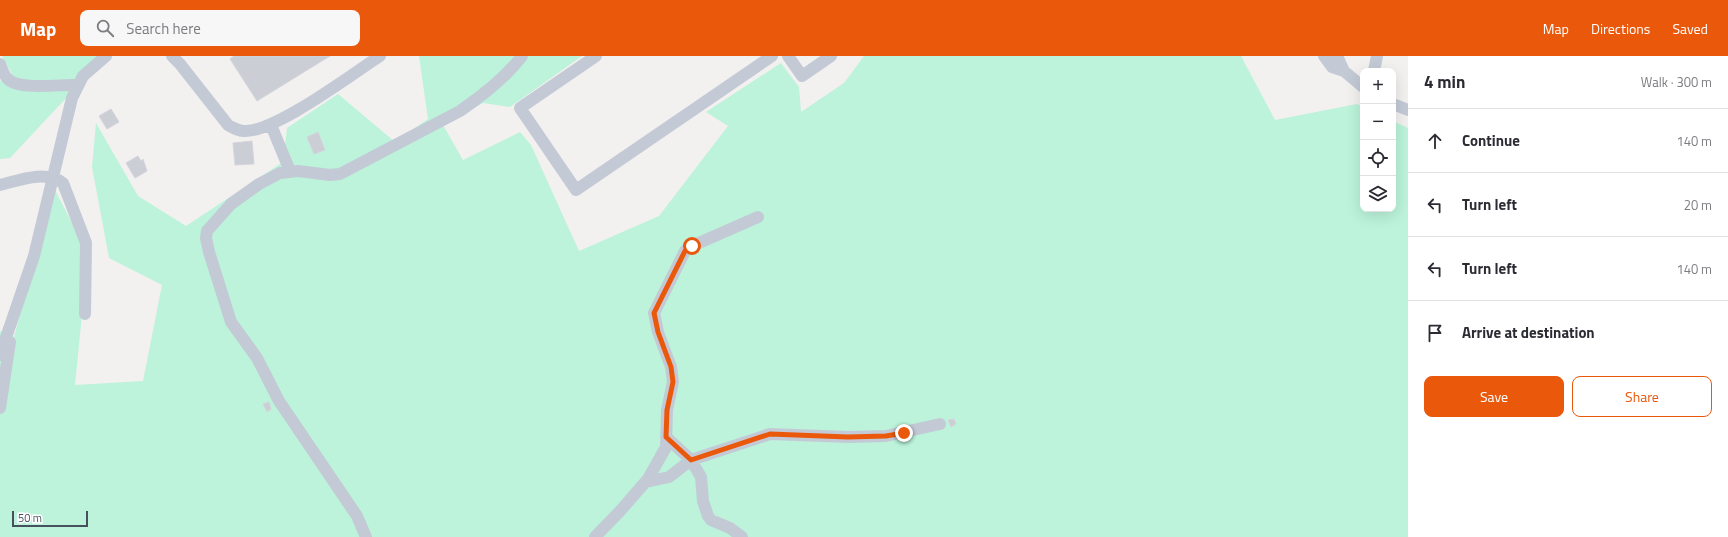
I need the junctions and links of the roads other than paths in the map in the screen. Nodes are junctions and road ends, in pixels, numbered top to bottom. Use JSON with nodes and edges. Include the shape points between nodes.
{"nodes":[{"id":1,"x":106,"y":56,"type":"edge"},
{"id":2,"x":172,"y":56,"type":"edge"},
{"id":3,"x":380,"y":56,"type":"edge"},
{"id":4,"x":522,"y":56,"type":"edge"},
{"id":5,"x":596,"y":56,"type":"edge"},
{"id":6,"x":772,"y":56,"type":"edge"},
{"id":7,"x":788,"y":56,"type":"edge"},
{"id":8,"x":831,"y":56,"type":"edge"},
{"id":9,"x":1324,"y":56,"type":"edge"},
{"id":10,"x":1337,"y":56,"type":"edge"},
{"id":11,"x":1378,"y":56,"type":"edge"},
{"id":12,"x":0,"y":64,"type":"edge"},
{"id":13,"x":1375,"y":68,"type":"edge"},
{"id":14,"x":1344,"y":71,"type":"junction"},
{"id":15,"x":3,"y":79,"type":"edge"},
{"id":16,"x":1360,"y":84,"type":"edge"},
{"id":17,"x":77,"y":85,"type":"junction"},
{"id":18,"x":1396,"y":105,"type":"edge"},
{"id":19,"x":1408,"y":110,"type":"edge"},
{"id":20,"x":271,"y":125,"type":"junction"},
{"id":21,"x":290,"y":171,"type":"junction"},
{"id":22,"x":53,"y":178,"type":"junction"},
{"id":23,"x":0,"y":184,"type":"edge"},
{"id":24,"x":758,"y":217,"type":"dead end"},
{"id":25,"x":15,"y":311,"type":"junction"},
{"id":26,"x":85,"y":314,"type":"dead end"},
{"id":27,"x":0,"y":355,"type":"edge"},
{"id":28,"x":0,"y":408,"type":"edge"},
{"id":29,"x":940,"y":424,"type":"dead end"},
{"id":30,"x":666,"y":437,"type":"junction"},
{"id":31,"x":693,"y":462,"type":"junction"},
{"id":32,"x":646,"y":482,"type":"junction"},
{"id":33,"x":366,"y":537,"type":"edge"},
{"id":34,"x":595,"y":537,"type":"edge"},
{"id":35,"x":742,"y":537,"type":"edge"}],
"edges":[{"from":1,"to":17,"type":"street","via":[[95,64]]},
{"from":2,"to":20,"type":"street","via":[[228,125],[245,132]]},
{"from":3,"to":20,"type":"street"},
{"from":4,"to":21,"type":"street","via":[[462,115],[340,174]]},
{"from":5,"to":6,"type":"street","via":[[520,108],[576,190]]},
{"from":7,"to":8,"type":"street","via":[[802,76]]},
{"from":9,"to":14,"type":"street","via":[[1332,67]]},
{"from":10,"to":14,"type":"street"},
{"from":11,"to":13,"type":"street"},
{"from":12,"to":15,"type":"street"},
{"from":14,"to":16,"type":"street"},
{"from":15,"to":17,"type":"street","via":[[25,86]]},
{"from":17,"to":22,"type":"street"},
{"from":18,"to":19,"type":"street"},
{"from":20,"to":21,"type":"street"},
{"from":21,"to":33,"type":"street","via":[[280,173],[259,184],[231,204],[208,231],[206,238],[231,322],[257,358],[279,401],[357,516]]},
{"from":22,"to":23,"type":"street","via":[[36,177]]},
{"from":22,"to":25,"type":"street","via":[[34,256]]},
{"from":22,"to":26,"type":"street","via":[[63,183],[85,237]]},
{"from":24,"to":30,"type":"street","via":[[685,251],[655,307],[655,321],[671,367],[673,382],[667,410]]},
{"from":25,"to":27,"type":"street"},
{"from":25,"to":28,"type":"street"},
{"from":29,"to":31,"type":"street","via":[[886,436],[770,434]]},
{"from":30,"to":31,"type":"street"},
{"from":30,"to":32,"type":"street","via":[[666,447]]},
{"from":31,"to":32,"type":"street","via":[[670,477]]},
{"from":31,"to":35,"type":"street","via":[[701,477],[703,501],[708,516]]},
{"from":32,"to":34,"type":"street"}]}
